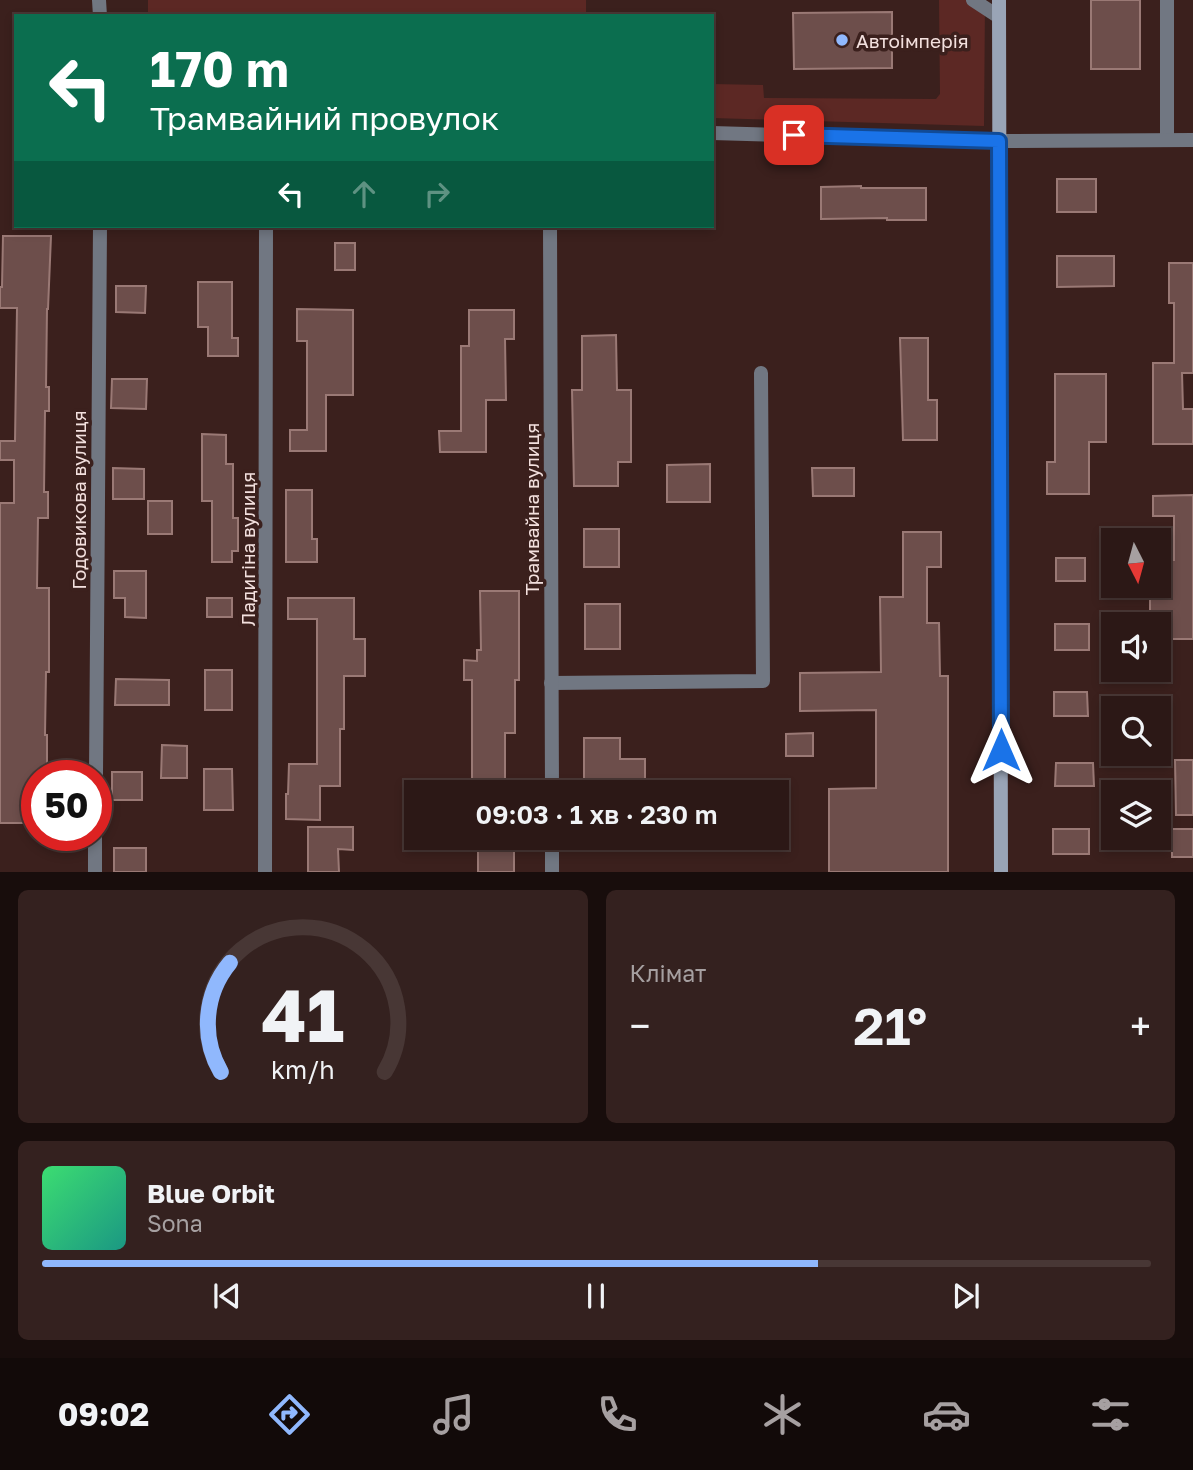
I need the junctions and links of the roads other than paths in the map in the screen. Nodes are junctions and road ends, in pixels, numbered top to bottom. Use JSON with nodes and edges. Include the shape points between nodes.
{"nodes":[{"id":1,"x":973,"y":0,"type":"edge"},
{"id":2,"x":999,"y":0,"type":"edge"},
{"id":3,"x":1167,"y":0,"type":"edge"},
{"id":4,"x":999,"y":17,"type":"junction"},
{"id":5,"x":714,"y":133,"type":"edge"},
{"id":6,"x":1167,"y":140,"type":"junction"},
{"id":7,"x":1193,"y":140,"type":"edge"},
{"id":8,"x":999,"y":141,"type":"junction"},
{"id":9,"x":100,"y":228,"type":"edge"},
{"id":10,"x":267,"y":228,"type":"edge"},
{"id":11,"x":550,"y":228,"type":"edge"},
{"id":12,"x":761,"y":373,"type":"dead end"},
{"id":13,"x":551,"y":683,"type":"junction"},
{"id":14,"x":96,"y":760,"type":"edge"},
{"id":15,"x":552,"y":780,"type":"edge"},
{"id":16,"x":552,"y":850,"type":"edge"},
{"id":17,"x":95,"y":851,"type":"edge"},
{"id":18,"x":95,"y":872,"type":"edge"},
{"id":19,"x":265,"y":872,"type":"edge"},
{"id":20,"x":552,"y":872,"type":"edge"},
{"id":21,"x":1001,"y":872,"type":"edge"}],
"edges":[{"from":1,"to":4,"type":"street"},
{"from":2,"to":4,"type":"main road"},
{"from":3,"to":6,"type":"street"},
{"from":4,"to":8,"type":"main road"},
{"from":5,"to":8,"type":"street"},
{"from":6,"to":7,"type":"street"},
{"from":6,"to":8,"type":"street"},
{"from":8,"to":21,"type":"main road"},
{"from":9,"to":14,"type":"street","name":"Годовикова вулиця"},
{"from":10,"to":19,"type":"street","name":"Ладигіна вулиця"},
{"from":11,"to":13,"type":"street","name":"Трамвайна вулиця"},
{"from":12,"to":13,"type":"street","via":[[763,681]]},
{"from":13,"to":15,"type":"street","name":"Трамвайна вулиця"},
{"from":16,"to":20,"type":"street"},
{"from":17,"to":18,"type":"street"}]}
